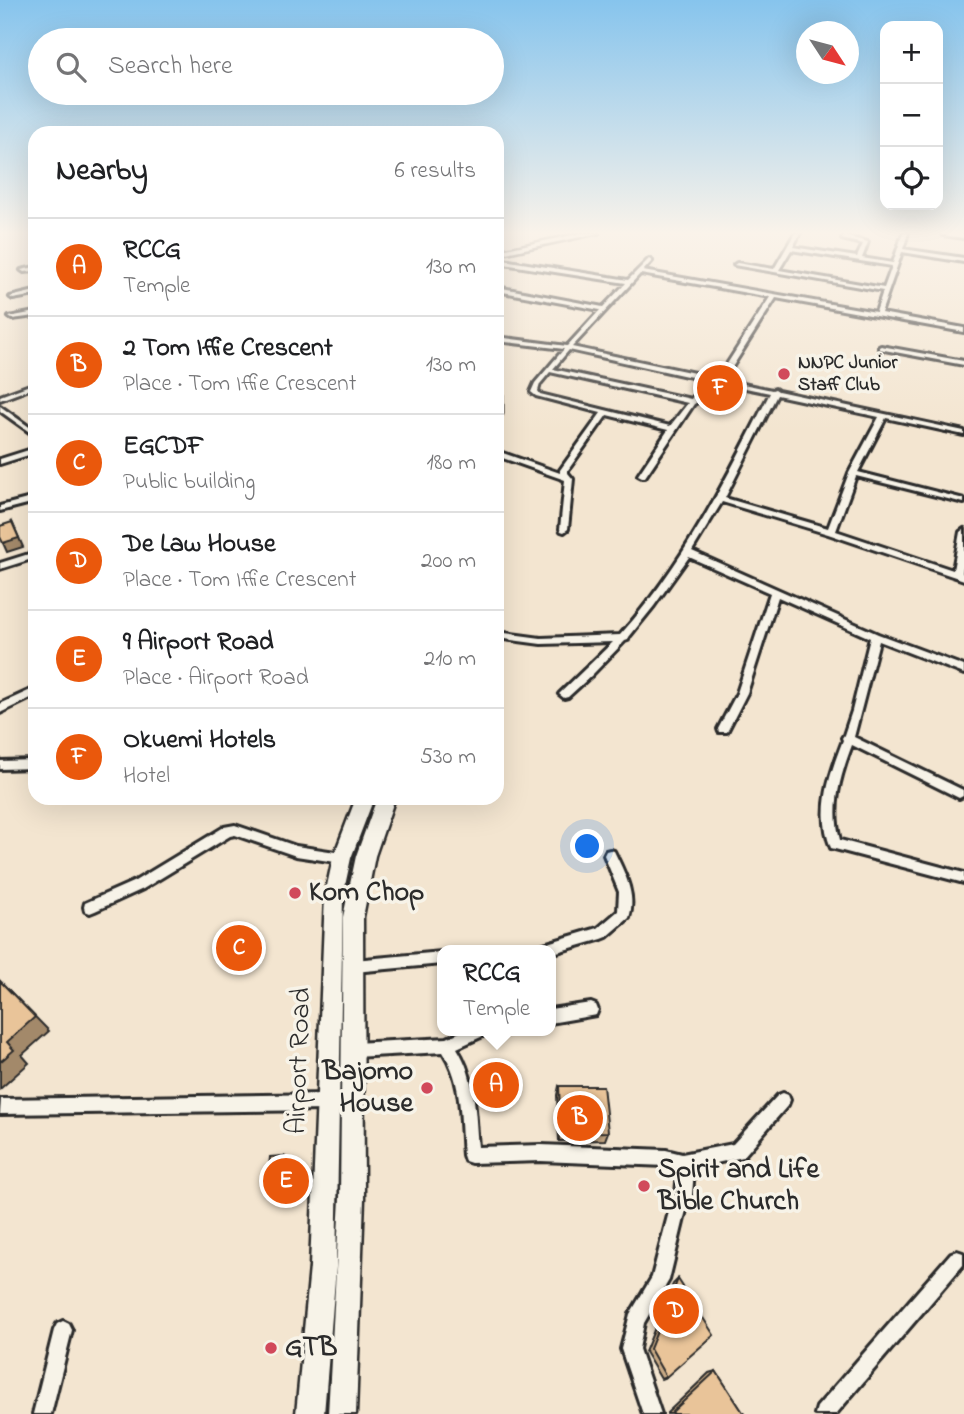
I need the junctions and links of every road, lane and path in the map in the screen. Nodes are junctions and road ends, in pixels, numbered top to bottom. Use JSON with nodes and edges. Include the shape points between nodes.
{"nodes":[{"id":1,"x":551,"y":299,"type":"edge"},
{"id":2,"x":615,"y":299,"type":"edge"},
{"id":3,"x":772,"y":299,"type":"edge"},
{"id":4,"x":791,"y":299,"type":"edge"},
{"id":5,"x":883,"y":299,"type":"edge"},
{"id":6,"x":605,"y":309,"type":"junction"},
{"id":7,"x":878,"y":314,"type":"junction"},
{"id":8,"x":28,"y":315,"type":"edge"},
{"id":9,"x":12,"y":317,"type":"dead end"},
{"id":10,"x":964,"y":330,"type":"edge"},
{"id":11,"x":504,"y":340,"type":"edge"},
{"id":12,"x":568,"y":348,"type":"junction"},
{"id":13,"x":881,"y":348,"type":"dead end"},
{"id":14,"x":964,"y":363,"type":"edge"},
{"id":15,"x":549,"y":370,"type":"junction"},
{"id":16,"x":710,"y":378,"type":"junction"},
{"id":17,"x":720,"y":381,"type":"junction"},
{"id":18,"x":28,"y":388,"type":"edge"},
{"id":19,"x":775,"y":391,"type":"junction"},
{"id":20,"x":0,"y":398,"type":"edge"},
{"id":21,"x":694,"y":402,"type":"junction"},
{"id":22,"x":0,"y":408,"type":"edge"},
{"id":23,"x":605,"y":412,"type":"junction"},
{"id":24,"x":884,"y":415,"type":"junction"},
{"id":25,"x":28,"y":429,"type":"edge"},
{"id":26,"x":671,"y":429,"type":"junction"},
{"id":27,"x":964,"y":433,"type":"edge"},
{"id":28,"x":28,"y":452,"type":"edge"},
{"id":29,"x":504,"y":456,"type":"edge"},
{"id":30,"x":0,"y":461,"type":"edge"},
{"id":31,"x":853,"y":473,"type":"junction"},
{"id":32,"x":642,"y":475,"type":"dead end"},
{"id":33,"x":569,"y":479,"type":"junction"},
{"id":34,"x":720,"y":499,"type":"junction"},
{"id":35,"x":28,"y":501,"type":"edge"},
{"id":36,"x":964,"y":501,"type":"edge"},
{"id":37,"x":0,"y":509,"type":"edge"},
{"id":38,"x":564,"y":529,"type":"dead end"},
{"id":39,"x":831,"y":532,"type":"junction"},
{"id":40,"x":964,"y":532,"type":"edge"},
{"id":41,"x":688,"y":553,"type":"junction"},
{"id":42,"x":28,"y":557,"type":"edge"},
{"id":43,"x":0,"y":566,"type":"edge"},
{"id":44,"x":960,"y":576,"type":"edge"},
{"id":45,"x":775,"y":592,"type":"junction"},
{"id":46,"x":504,"y":636,"type":"edge"},
{"id":47,"x":875,"y":636,"type":"junction"},
{"id":48,"x":625,"y":638,"type":"junction"},
{"id":49,"x":964,"y":670,"type":"edge"},
{"id":50,"x":564,"y":694,"type":"dead end"},
{"id":51,"x":28,"y":695,"type":"edge"},
{"id":52,"x":0,"y":709,"type":"edge"},
{"id":53,"x":723,"y":729,"type":"dead end"},
{"id":54,"x":847,"y":738,"type":"junction"},
{"id":55,"x":28,"y":764,"type":"edge"},
{"id":56,"x":0,"y":765,"type":"edge"},
{"id":57,"x":959,"y":793,"type":"dead end"},
{"id":58,"x":362,"y":805,"type":"edge"},
{"id":59,"x":383,"y":805,"type":"edge"},
{"id":60,"x":610,"y":855,"type":"dead end"},
{"id":61,"x":342,"y":858,"type":"junction"},
{"id":62,"x":964,"y":878,"type":"edge"},
{"id":63,"x":90,"y":907,"type":"dead end"},
{"id":64,"x":556,"y":946,"type":"edge"},
{"id":65,"x":437,"y":958,"type":"edge"},
{"id":66,"x":354,"y":966,"type":"junction"},
{"id":67,"x":591,"y":1010,"type":"dead end"},
{"id":68,"x":556,"y":1015,"type":"edge"},
{"id":69,"x":467,"y":1036,"type":"edge"},
{"id":70,"x":447,"y":1045,"type":"junction"},
{"id":71,"x":354,"y":1050,"type":"junction"},
{"id":72,"x":783,"y":1100,"type":"dead end"},
{"id":73,"x":328,"y":1102,"type":"junction"},
{"id":74,"x":1,"y":1107,"type":"edge"},
{"id":75,"x":682,"y":1162,"type":"junction"},
{"id":76,"x":957,"y":1259,"type":"dead end"},
{"id":77,"x":63,"y":1330,"type":"dead end"},
{"id":78,"x":344,"y":1371,"type":"junction"},
{"id":79,"x":314,"y":1375,"type":"junction"},
{"id":80,"x":41,"y":1414,"type":"edge"},
{"id":81,"x":310,"y":1414,"type":"edge"},
{"id":82,"x":342,"y":1414,"type":"edge"},
{"id":83,"x":652,"y":1414,"type":"edge"},
{"id":84,"x":824,"y":1414,"type":"edge"}],
"edges":[{"from":1,"to":6,"type":"street"},
{"from":2,"to":6,"type":"street"},
{"from":3,"to":17,"type":"street"},
{"from":4,"to":7,"type":"street"},
{"from":5,"to":7,"type":"street"},
{"from":6,"to":12,"type":"street"},
{"from":7,"to":10,"type":"street"},
{"from":8,"to":9,"type":"street"},
{"from":11,"to":12,"type":"street"},
{"from":12,"to":15,"type":"street"},
{"from":12,"to":16,"type":"street"},
{"from":13,"to":14,"type":"street"},
{"from":15,"to":21,"type":"street"},
{"from":15,"to":23,"type":"street","via":[[537,384],[534,392],[538,396]]},
{"from":16,"to":17,"type":"street"},
{"from":16,"to":21,"type":"street"},
{"from":17,"to":19,"type":"street"},
{"from":18,"to":20,"type":"street"},
{"from":19,"to":24,"type":"street"},
{"from":19,"to":34,"type":"street"},
{"from":21,"to":26,"type":"street"},
{"from":22,"to":25,"type":"street"},
{"from":23,"to":26,"type":"street"},
{"from":23,"to":33,"type":"street","via":[[564,470]]},
{"from":24,"to":27,"type":"street"},
{"from":24,"to":31,"type":"street"},
{"from":26,"to":32,"type":"street"},
{"from":28,"to":30,"type":"street"},
{"from":29,"to":33,"type":"street"},
{"from":31,"to":36,"type":"street"},
{"from":31,"to":39,"type":"street"},
{"from":33,"to":38,"type":"street"},
{"from":34,"to":39,"type":"street"},
{"from":34,"to":41,"type":"street"},
{"from":35,"to":37,"type":"street"},
{"from":39,"to":44,"type":"street"},
{"from":40,"to":44,"type":"street"},
{"from":41,"to":45,"type":"street"},
{"from":41,"to":48,"type":"street"},
{"from":42,"to":43,"type":"street"},
{"from":45,"to":47,"type":"street"},
{"from":45,"to":53,"type":"street","via":[[742,693]]},
{"from":46,"to":48,"type":"street","via":[[541,641]]},
{"from":47,"to":49,"type":"street"},
{"from":47,"to":54,"type":"street"},
{"from":48,"to":50,"type":"street"},
{"from":51,"to":52,"type":"street"},
{"from":54,"to":57,"type":"street"},
{"from":54,"to":62,"type":"street","via":[[834,778],[830,813],[835,844]]},
{"from":55,"to":56,"type":"street"},
{"from":58,"to":61,"type":"main road","name":"Airport Road"},
{"from":59,"to":66,"type":"main road","via":[[358,878]]},
{"from":60,"to":64,"type":"street","via":[[625,892],[624,914],[602,933]]},
{"from":61,"to":63,"type":"street","via":[[228,831],[139,885]]},
{"from":61,"to":73,"type":"main road","name":"Airport Road","via":[[334,895]]},
{"from":65,"to":66,"type":"street"},
{"from":66,"to":71,"type":"main road"},
{"from":67,"to":68,"type":"street"},
{"from":69,"to":70,"type":"street"},
{"from":70,"to":71,"type":"street"},
{"from":70,"to":75,"type":"street","via":[[463,1073],[471,1155],[541,1153]]},
{"from":71,"to":78,"type":"main road"},
{"from":72,"to":75,"type":"street","via":[[737,1151]]},
{"from":73,"to":74,"type":"street"},
{"from":73,"to":79,"type":"main road","name":"Airport Road"},
{"from":75,"to":83,"type":"street","via":[[686,1168],[684,1196],[660,1280],[636,1320],[630,1349]]},
{"from":76,"to":84,"type":"street"},
{"from":77,"to":80,"type":"street"},
{"from":78,"to":79,"type":"main road"},
{"from":78,"to":82,"type":"main road"},
{"from":79,"to":81,"type":"main road","name":"Airport Road"}]}
